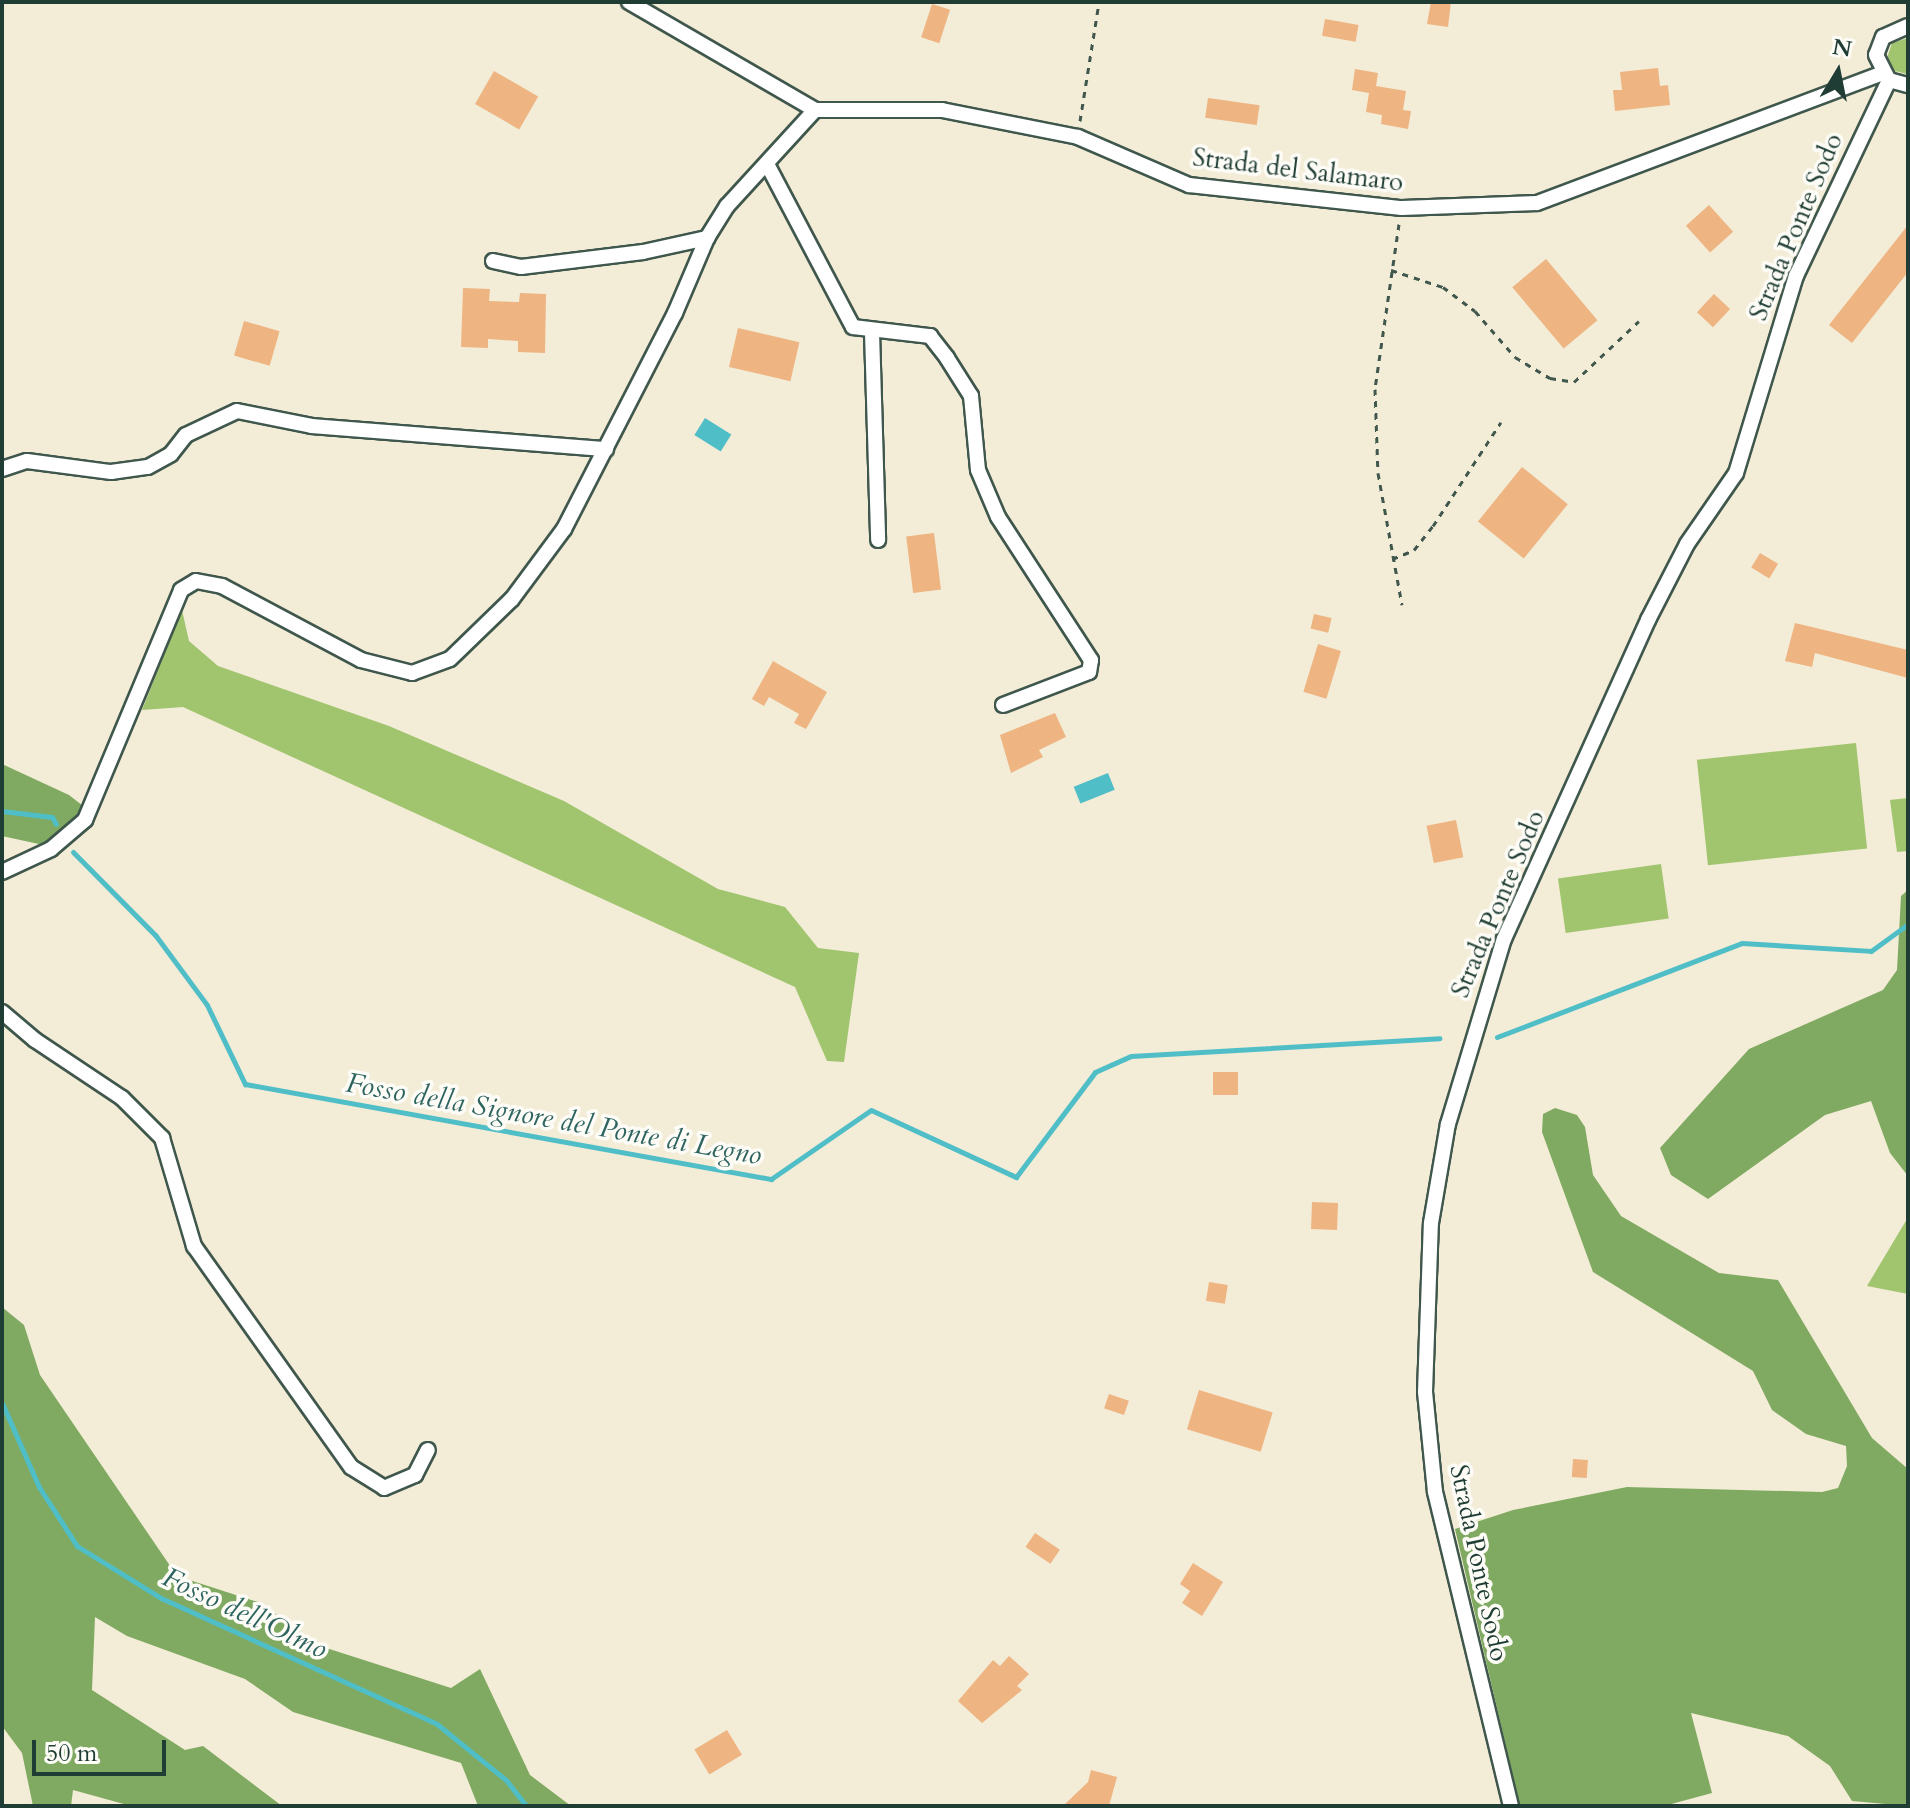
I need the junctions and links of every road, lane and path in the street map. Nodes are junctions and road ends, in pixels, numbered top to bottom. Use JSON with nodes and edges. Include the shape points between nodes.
{"nodes":[{"id":1,"x":629,"y":2,"type":"edge"},
{"id":2,"x":1099,"y":2,"type":"edge"},
{"id":3,"x":1908,"y":26,"type":"edge"},
{"id":4,"x":1886,"y":76,"type":"junction"},
{"id":5,"x":1908,"y":85,"type":"edge"},
{"id":6,"x":815,"y":110,"type":"junction"},
{"id":7,"x":1078,"y":137,"type":"junction"},
{"id":8,"x":767,"y":164,"type":"junction"},
{"id":9,"x":1402,"y":208,"type":"junction"},
{"id":10,"x":707,"y":238,"type":"junction"},
{"id":11,"x":493,"y":261,"type":"dead end"},
{"id":12,"x":1391,"y":270,"type":"junction"},
{"id":13,"x":1639,"y":321,"type":"dead end"},
{"id":14,"x":872,"y":332,"type":"junction"},
{"id":15,"x":1501,"y":422,"type":"dead end"},
{"id":16,"x":606,"y":449,"type":"junction"},
{"id":17,"x":2,"y":469,"type":"edge"},
{"id":18,"x":878,"y":540,"type":"dead end"},
{"id":19,"x":1392,"y":559,"type":"junction"},
{"id":20,"x":1402,"y":605,"type":"dead end"},
{"id":21,"x":1003,"y":705,"type":"dead end"},
{"id":22,"x":2,"y":872,"type":"edge"},
{"id":23,"x":2,"y":1012,"type":"edge"},
{"id":24,"x":428,"y":1450,"type":"dead end"},
{"id":25,"x":1511,"y":1806,"type":"edge"}],
"edges":[{"from":1,"to":6,"type":"street"},
{"from":2,"to":7,"type":"path"},
{"from":3,"to":4,"type":"street","name":"Strada Ponte Sodo","via":[[1890,31],[1878,45]]},
{"from":4,"to":5,"type":"street"},
{"from":4,"to":9,"type":"street","name":"Strada del Salamaro","via":[[1537,203]]},
{"from":4,"to":25,"type":"street","name":"Strada Ponte Sodo","via":[[1796,276],[1736,473],[1687,544],[1648,620],[1504,939],[1448,1124],[1431,1223],[1425,1392],[1435,1492]]},
{"from":6,"to":7,"type":"street","name":"Strada del Salamaro","via":[[942,110]]},
{"from":6,"to":8,"type":"street"},
{"from":7,"to":9,"type":"street","name":"Strada del Salamaro","via":[[1189,185]]},
{"from":8,"to":10,"type":"street","via":[[727,206]]},
{"from":8,"to":14,"type":"street","via":[[853,327]]},
{"from":9,"to":12,"type":"path"},
{"from":10,"to":11,"type":"street","via":[[521,267]]},
{"from":10,"to":16,"type":"street"},
{"from":12,"to":13,"type":"path","via":[[1443,287],[1475,311],[1515,357],[1550,378],[1574,382],[1602,362]]},
{"from":12,"to":19,"type":"path","via":[[1375,389],[1378,473]]},
{"from":14,"to":18,"type":"street"},
{"from":14,"to":21,"type":"street","via":[[930,336],[947,358],[971,396],[978,470],[998,517],[1091,660],[1089,672]]},
{"from":15,"to":19,"type":"path","via":[[1414,550]]},
{"from":16,"to":17,"type":"street","via":[[312,426],[237,411],[186,435],[171,454],[148,467],[111,472],[27,461]]},
{"from":16,"to":22,"type":"street","via":[[564,529],[512,599],[450,659],[412,673],[361,660],[222,586],[196,581],[181,590],[85,820],[51,849]]},
{"from":19,"to":20,"type":"path"},
{"from":23,"to":24,"type":"street","via":[[122,1098],[162,1138],[194,1246],[351,1467],[384,1488],[415,1475]]}]}
